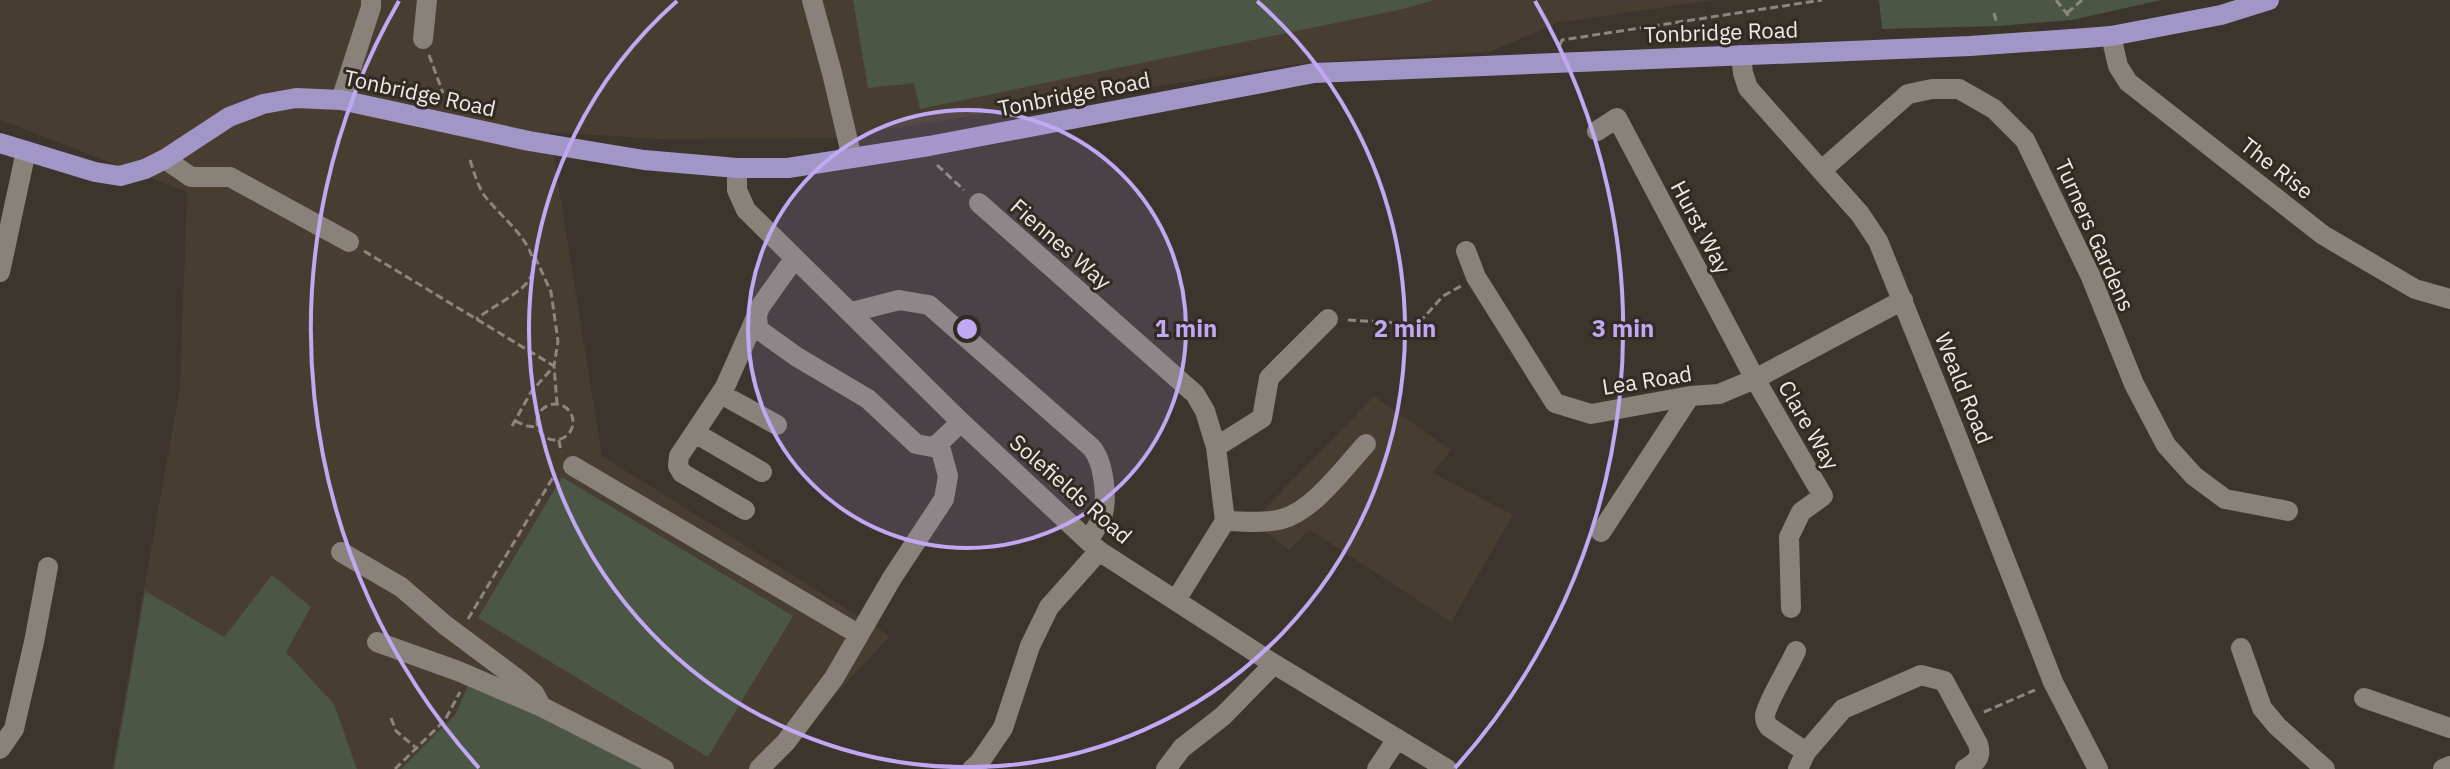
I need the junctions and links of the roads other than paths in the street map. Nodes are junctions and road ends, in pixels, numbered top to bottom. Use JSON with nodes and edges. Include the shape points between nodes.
{"nodes":[{"id":1,"x":371,"y":0,"type":"edge"},
{"id":2,"x":427,"y":0,"type":"edge"},
{"id":3,"x":812,"y":0,"type":"edge"},
{"id":4,"x":2269,"y":0,"type":"edge"},
{"id":5,"x":2111,"y":36,"type":"junction"},
{"id":6,"x":423,"y":39,"type":"road end"},
{"id":7,"x":1741,"y":55,"type":"junction"},
{"id":8,"x":341,"y":100,"type":"junction"},
{"id":9,"x":1597,"y":131,"type":"dead end"},
{"id":10,"x":0,"y":143,"type":"edge"},
{"id":11,"x":26,"y":151,"type":"junction"},
{"id":12,"x":852,"y":158,"type":"junction"},
{"id":13,"x":165,"y":159,"type":"junction"},
{"id":14,"x":737,"y":168,"type":"junction"},
{"id":15,"x":1822,"y":170,"type":"junction"},
{"id":16,"x":979,"y":203,"type":"road end"},
{"id":17,"x":349,"y":242,"type":"road end"},
{"id":18,"x":1466,"y":251,"type":"dead end"},
{"id":19,"x":794,"y":259,"type":"junction"},
{"id":20,"x":0,"y":272,"type":"edge"},
{"id":21,"x":2450,"y":299,"type":"edge"},
{"id":22,"x":1903,"y":300,"type":"junction"},
{"id":23,"x":852,"y":312,"type":"junction"},
{"id":24,"x":757,"y":315,"type":"junction"},
{"id":25,"x":1328,"y":319,"type":"road end"},
{"id":26,"x":1755,"y":379,"type":"junction"},
{"id":27,"x":721,"y":394,"type":"junction"},
{"id":28,"x":1690,"y":396,"type":"junction"},
{"id":29,"x":961,"y":422,"type":"junction"},
{"id":30,"x":777,"y":425,"type":"dead end"},
{"id":31,"x":695,"y":433,"type":"junction"},
{"id":32,"x":939,"y":443,"type":"junction"},
{"id":33,"x":1366,"y":444,"type":"dead end"},
{"id":34,"x":1216,"y":447,"type":"junction"},
{"id":35,"x":564,"y":465,"type":"road end"},
{"id":36,"x":762,"y":472,"type":"dead end"},
{"id":37,"x":745,"y":510,"type":"dead end"},
{"id":38,"x":2288,"y":511,"type":"dead end"},
{"id":39,"x":1225,"y":521,"type":"junction"},
{"id":40,"x":1601,"y":532,"type":"dead end"},
{"id":41,"x":1094,"y":546,"type":"junction"},
{"id":42,"x":341,"y":552,"type":"dead end"},
{"id":43,"x":48,"y":567,"type":"dead end"},
{"id":44,"x":1176,"y":600,"type":"junction"},
{"id":45,"x":1791,"y":608,"type":"dead end"},
{"id":46,"x":858,"y":634,"type":"junction"},
{"id":47,"x":377,"y":642,"type":"dead end"},
{"id":48,"x":2241,"y":648,"type":"dead end"},
{"id":49,"x":1796,"y":651,"type":"dead end"},
{"id":50,"x":1274,"y":664,"type":"junction"},
{"id":51,"x":2364,"y":698,"type":"dead end"},
{"id":52,"x":542,"y":707,"type":"junction"},
{"id":53,"x":2450,"y":728,"type":"edge"},
{"id":54,"x":1397,"y":739,"type":"junction"},
{"id":55,"x":0,"y":749,"type":"edge"},
{"id":56,"x":1802,"y":760,"type":"edge"},
{"id":57,"x":2450,"y":766,"type":"edge"},
{"id":58,"x":664,"y":769,"type":"edge"},
{"id":59,"x":759,"y":769,"type":"edge"},
{"id":60,"x":972,"y":769,"type":"edge"},
{"id":61,"x":1166,"y":769,"type":"edge"},
{"id":62,"x":1377,"y":769,"type":"edge"},
{"id":63,"x":1447,"y":769,"type":"edge"},
{"id":64,"x":1965,"y":769,"type":"edge"},
{"id":65,"x":2098,"y":769,"type":"edge"},
{"id":66,"x":2325,"y":769,"type":"edge"},
{"id":67,"x":2443,"y":769,"type":"edge"}],
"edges":[{"from":1,"to":8,"type":"street"},
{"from":2,"to":6,"type":"street"},
{"from":3,"to":12,"type":"street"},
{"from":4,"to":5,"type":"main road","name":"Tonbridge Road"},
{"from":5,"to":7,"type":"main road","name":"Tonbridge Road"},
{"from":5,"to":21,"type":"street","name":"The Rise","via":[[2128,82],[2323,235],[2415,289]]},
{"from":7,"to":12,"type":"main road","name":"Tonbridge Road","via":[[1314,73]]},
{"from":7,"to":15,"type":"street","name":"Weald Road","via":[[1748,88]]},
{"from":8,"to":13,"type":"main road","name":"Tonbridge Road","via":[[296,98],[263,104],[229,117]]},
{"from":8,"to":14,"type":"main road","name":"Tonbridge Road","via":[[529,141],[644,160]]},
{"from":9,"to":26,"type":"street","name":"Hurst Way","via":[[1621,114]]},
{"from":10,"to":11,"type":"main road","name":"Tonbridge Road"},
{"from":11,"to":13,"type":"main road","name":"Tonbridge Road","via":[[120,176]]},
{"from":11,"to":20,"type":"street"},
{"from":12,"to":14,"type":"main road","name":"Tonbridge Road","via":[[788,168]]},
{"from":13,"to":17,"type":"street","via":[[191,177],[230,177]]},
{"from":14,"to":19,"type":"street","name":"Solefields Road","via":[[737,190],[746,210]]},
{"from":15,"to":22,"type":"street","name":"Weald Road","via":[[1878,241]]},
{"from":15,"to":38,"type":"street","name":"Turners Gardens","via":[[1908,94],[1959,89],[1994,109],[2025,140],[2166,445],[2225,499]]},
{"from":16,"to":34,"type":"street","name":"Fiennes Way","via":[[1195,394]]},
{"from":18,"to":28,"type":"street","name":"Lea Road","via":[[1476,277],[1555,403],[1591,414]]},
{"from":19,"to":23,"type":"street","name":"Solefields Road"},
{"from":19,"to":24,"type":"street"},
{"from":22,"to":26,"type":"street","name":"Lea Road"},
{"from":22,"to":65,"type":"street","name":"Weald Road","via":[[2053,682]]},
{"from":23,"to":29,"type":"street","name":"Solefields Road"},
{"from":23,"to":41,"type":"street","via":[[899,300],[929,305],[1091,447],[1098,455],[1104,493]]},
{"from":24,"to":27,"type":"street"},
{"from":24,"to":32,"type":"street","via":[[764,334],[868,399],[916,444]]},
{"from":25,"to":34,"type":"street","via":[[1269,378],[1262,418]]},
{"from":26,"to":28,"type":"street","name":"Lea Road","via":[[1719,394]]},
{"from":26,"to":45,"type":"street","name":"Clare Way","via":[[1823,496],[1801,512],[1789,537]]},
{"from":27,"to":30,"type":"street"},
{"from":27,"to":31,"type":"street"},
{"from":28,"to":40,"type":"street"},
{"from":29,"to":32,"type":"street"},
{"from":29,"to":41,"type":"street","name":"Solefields Road"},
{"from":31,"to":36,"type":"street"},
{"from":31,"to":37,"type":"street","via":[[679,456],[682,473]]},
{"from":32,"to":46,"type":"street","via":[[948,476],[944,499]]},
{"from":33,"to":39,"type":"street","via":[[1296,515],[1263,522]]},
{"from":34,"to":39,"type":"street","name":"Fiennes Way"},
{"from":35,"to":46,"type":"street","via":[[625,488]]},
{"from":39,"to":44,"type":"street"},
{"from":41,"to":44,"type":"street","name":"Solefields Road"},
{"from":41,"to":60,"type":"street","via":[[1049,607],[1003,728]]},
{"from":42,"to":52,"type":"street","via":[[401,587],[520,681]]},
{"from":43,"to":55,"type":"street","via":[[14,729]]},
{"from":44,"to":50,"type":"street","name":"Solefields Road"},
{"from":46,"to":59,"type":"street","via":[[834,678]]},
{"from":47,"to":52,"type":"street"},
{"from":48,"to":66,"type":"street","via":[[2262,708]]},
{"from":49,"to":56,"type":"street","via":[[1765,715],[1769,727]]},
{"from":50,"to":54,"type":"street","name":"Solefields Road"},
{"from":50,"to":61,"type":"street"},
{"from":51,"to":53,"type":"street"},
{"from":52,"to":58,"type":"street"},
{"from":54,"to":62,"type":"street"},
{"from":54,"to":63,"type":"street","name":"Solefields Road"},
{"from":56,"to":64,"type":"street","via":[[1843,709],[1921,675],[1944,681],[1978,744],[1979,759]]},
{"from":57,"to":67,"type":"street"}]}
